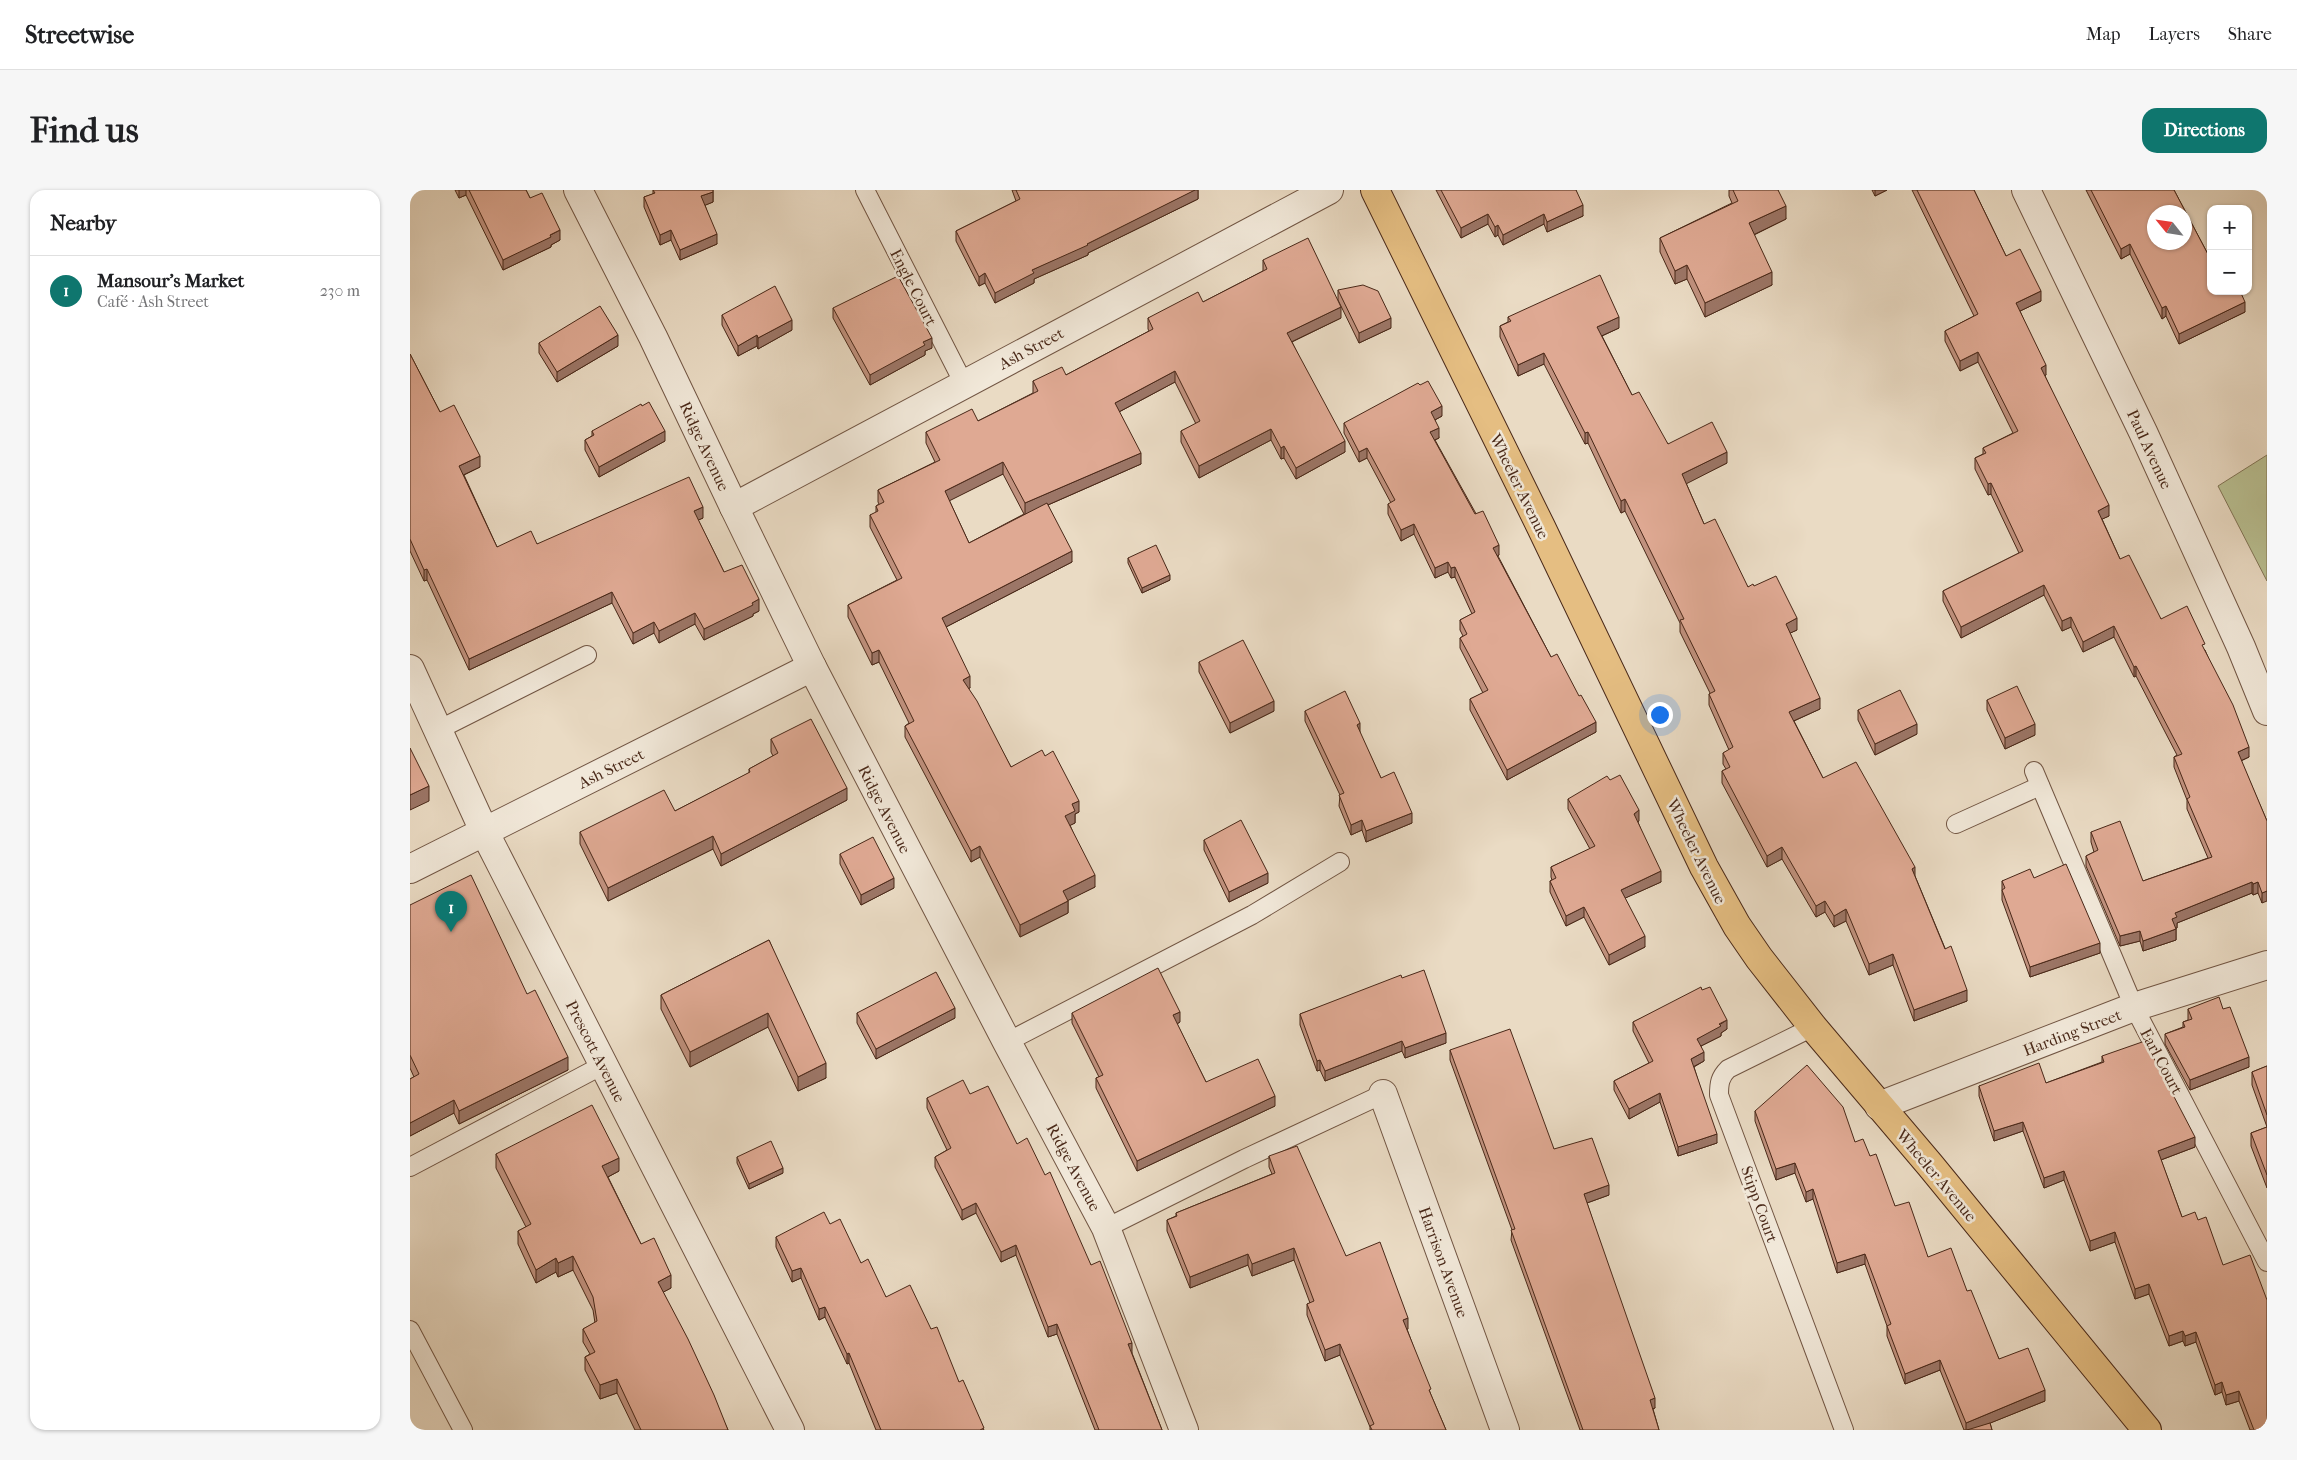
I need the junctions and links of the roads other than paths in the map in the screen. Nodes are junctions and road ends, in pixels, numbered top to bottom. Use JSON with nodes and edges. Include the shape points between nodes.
{"nodes":[{"id":1,"x":578,"y":190,"type":"edge"},
{"id":2,"x":865,"y":190,"type":"edge"},
{"id":3,"x":1329,"y":190,"type":"edge"},
{"id":4,"x":1375,"y":190,"type":"edge"},
{"id":5,"x":2026,"y":190,"type":"edge"},
{"id":6,"x":964,"y":384,"type":"junction"},
{"id":7,"x":734,"y":507,"type":"junction"},
{"id":8,"x":587,"y":655,"type":"dead end"},
{"id":9,"x":812,"y":667,"type":"junction"},
{"id":10,"x":410,"y":669,"type":"edge"},
{"id":11,"x":2267,"y":711,"type":"edge"},
{"id":12,"x":438,"y":730,"type":"junction"},
{"id":13,"x":1956,"y":824,"type":"dead end"},
{"id":14,"x":484,"y":830,"type":"junction"},
{"id":15,"x":1340,"y":862,"type":"dead end"},
{"id":16,"x":410,"y":869,"type":"edge"},
{"id":17,"x":2267,"y":965,"type":"edge"},
{"id":18,"x":2134,"y":1007,"type":"junction"},
{"id":19,"x":1813,"y":1027,"type":"junction"},
{"id":20,"x":1007,"y":1042,"type":"junction"},
{"id":21,"x":603,"y":1065,"type":"junction"},
{"id":22,"x":1383,"y":1094,"type":"joint"},
{"id":23,"x":1879,"y":1106,"type":"junction"},
{"id":24,"x":410,"y":1167,"type":"edge"},
{"id":25,"x":1106,"y":1228,"type":"junction"},
{"id":26,"x":2267,"y":1262,"type":"edge"},
{"id":27,"x":410,"y":1330,"type":"edge"},
{"id":28,"x":463,"y":1430,"type":"edge"},
{"id":29,"x":790,"y":1430,"type":"edge"},
{"id":30,"x":1184,"y":1430,"type":"edge"},
{"id":31,"x":1505,"y":1430,"type":"edge"},
{"id":32,"x":1844,"y":1430,"type":"edge"},
{"id":33,"x":2147,"y":1430,"type":"edge"}],
"edges":[{"from":1,"to":7,"type":"street","name":"Ridge Avenue"},
{"from":2,"to":6,"type":"lane","name":"Engle Court"},
{"from":3,"to":6,"type":"street","name":"Ash Street"},
{"from":4,"to":19,"type":"main road","name":"Wheeler Avenue","via":[[1721,900],[1759,958]]},
{"from":5,"to":11,"type":"street","name":"Paul Avenue","via":[[2147,441],[2242,647]]},
{"from":6,"to":7,"type":"street","name":"Ash Street"},
{"from":7,"to":9,"type":"street","name":"Ridge Avenue"},
{"from":8,"to":12,"type":"lane"},
{"from":9,"to":14,"type":"street","name":"Ash Street"},
{"from":9,"to":20,"type":"street","name":"Ridge Avenue"},
{"from":10,"to":12,"type":"street","name":"Prescott Avenue"},
{"from":12,"to":14,"type":"street","name":"Prescott Avenue"},
{"from":13,"to":18,"type":"lane","name":"Earl Court","via":[[2037,778]]},
{"from":14,"to":16,"type":"street","name":"Ash Street"},
{"from":14,"to":21,"type":"street","name":"Prescott Avenue"},
{"from":15,"to":20,"type":"lane","via":[[1252,915]]},
{"from":17,"to":18,"type":"street","name":"Harding Street"},
{"from":18,"to":23,"type":"street","name":"Harding Street"},
{"from":18,"to":26,"type":"lane","name":"Earl Court"},
{"from":19,"to":23,"type":"main road","name":"Wheeler Avenue"},
{"from":19,"to":32,"type":"lane","name":"Stipp Court","via":[[1728,1069],[1722,1075],[1719,1095]]},
{"from":20,"to":25,"type":"street","name":"Ridge Avenue"},
{"from":21,"to":24,"type":"lane"},
{"from":21,"to":29,"type":"street","name":"Prescott Avenue"},
{"from":22,"to":25,"type":"lane"},
{"from":22,"to":31,"type":"street","name":"Harrison Avenue"},
{"from":23,"to":33,"type":"main road","name":"Wheeler Avenue"},
{"from":25,"to":30,"type":"street","name":"Ridge Avenue"},
{"from":27,"to":28,"type":"lane"}]}
